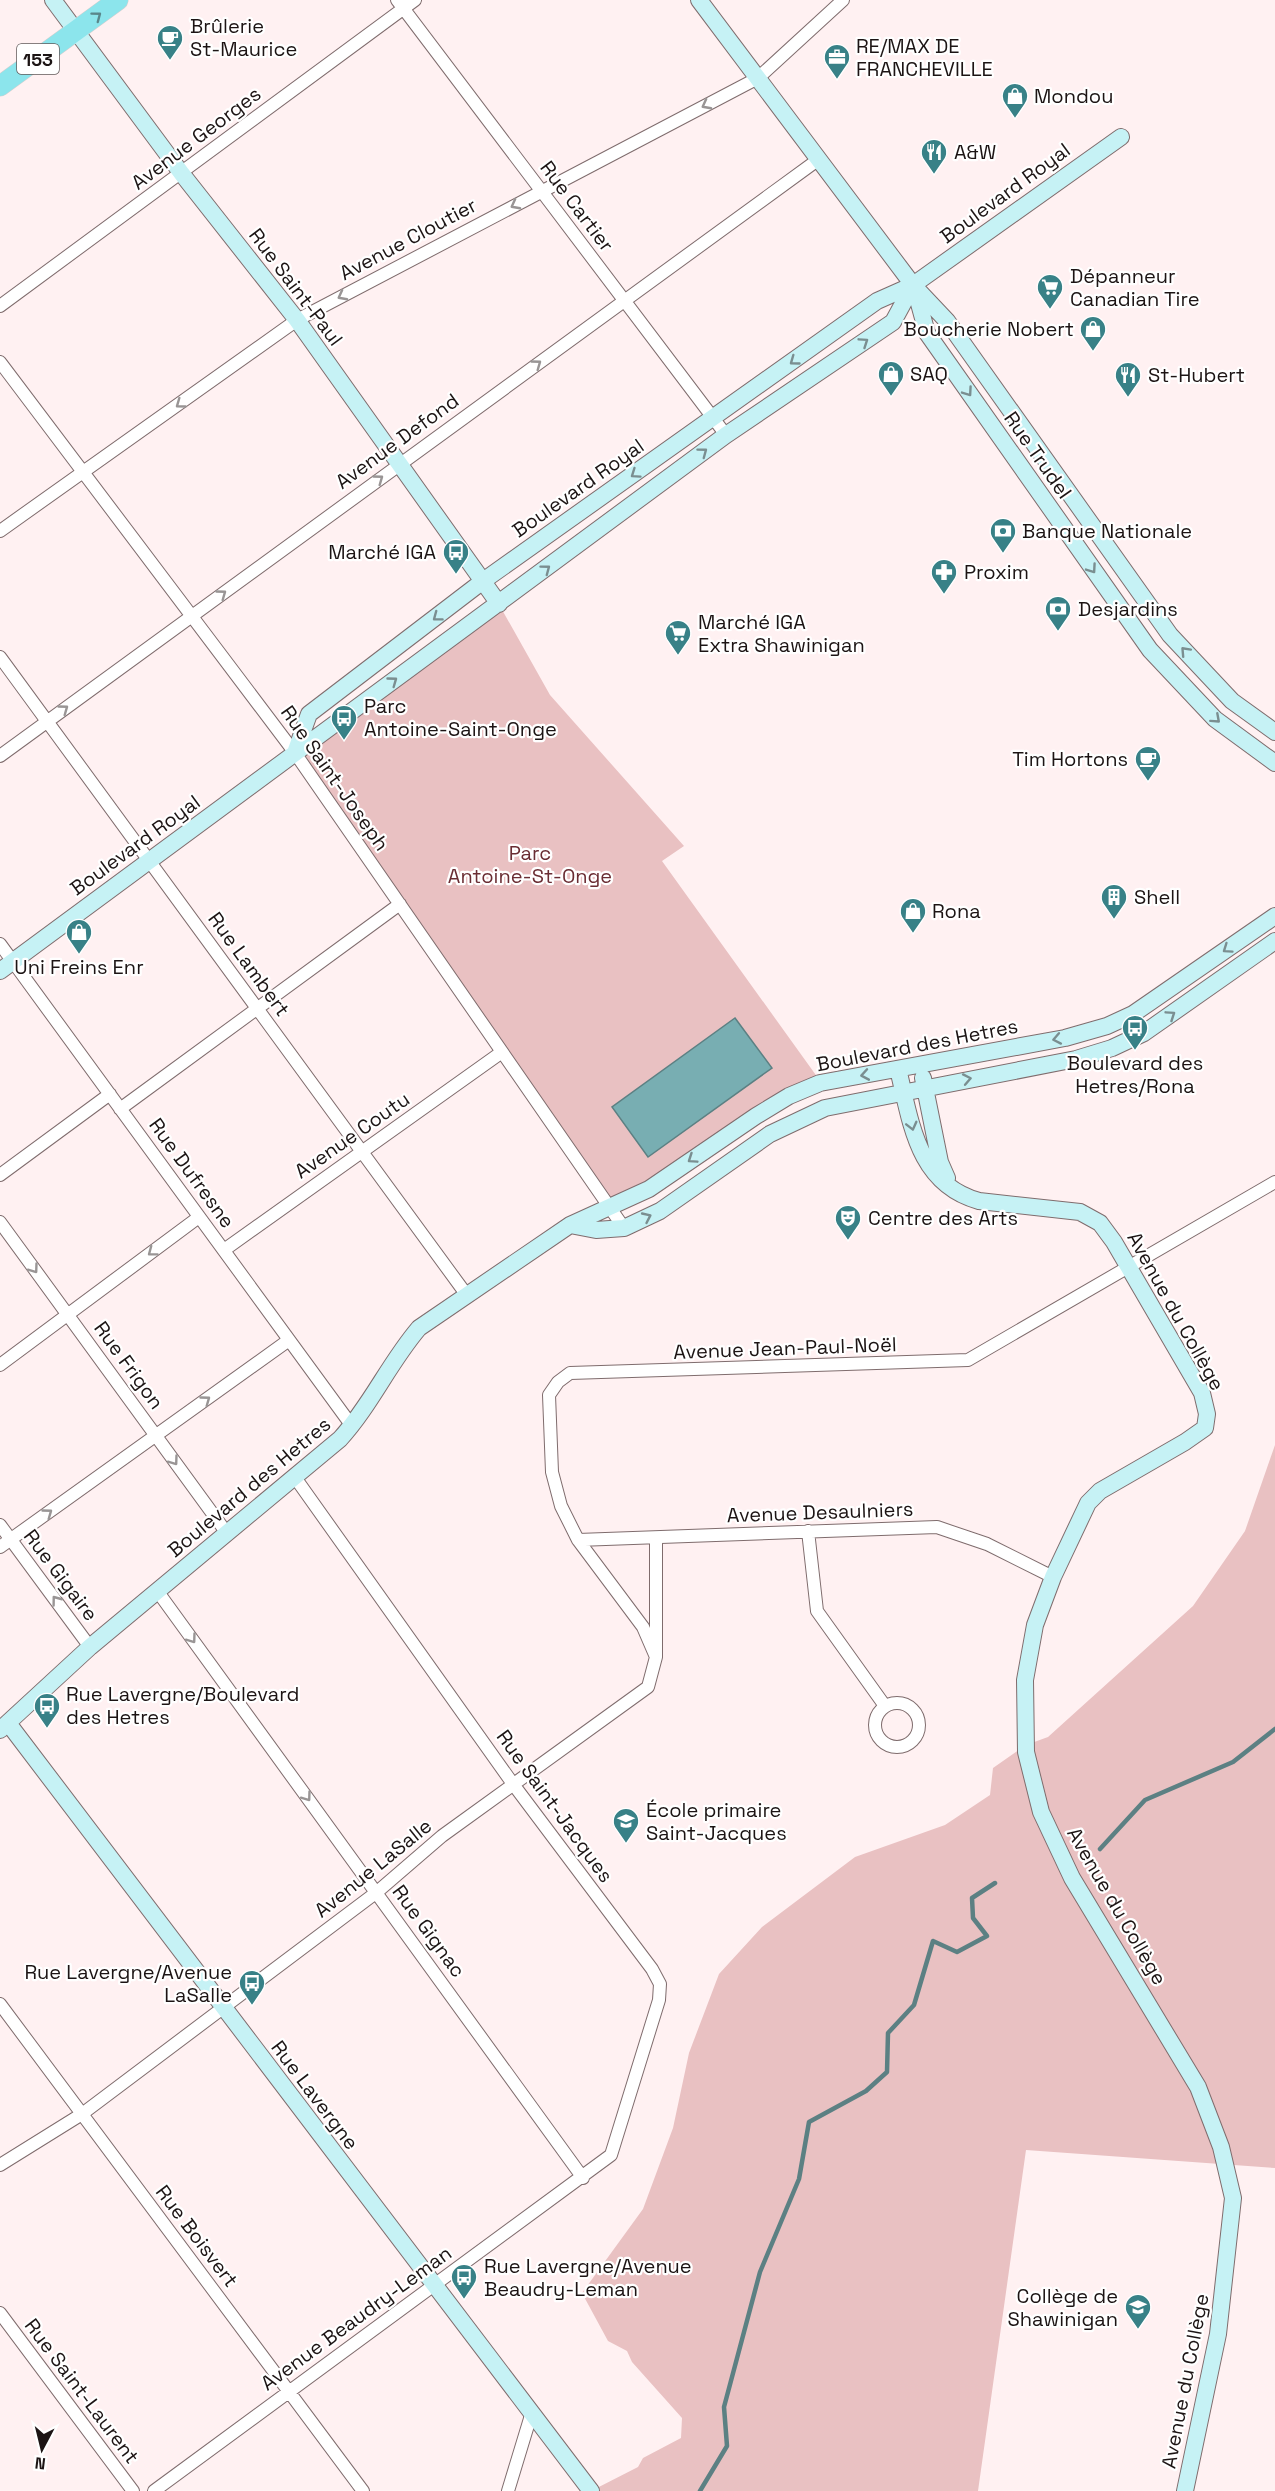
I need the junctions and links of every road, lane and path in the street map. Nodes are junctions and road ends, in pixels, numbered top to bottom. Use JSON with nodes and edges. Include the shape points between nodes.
{"nodes":[{"id":1,"x":53,"y":0,"type":"edge"},
{"id":2,"x":118,"y":0,"type":"edge"},
{"id":3,"x":415,"y":0,"type":"edge"},
{"id":4,"x":699,"y":0,"type":"edge"},
{"id":5,"x":843,"y":0,"type":"edge"},
{"id":6,"x":401,"y":4,"type":"edge"},
{"id":7,"x":76,"y":31,"type":"junction"},
{"id":8,"x":758,"y":78,"type":"junction"},
{"id":9,"x":0,"y":86,"type":"edge"},
{"id":10,"x":1121,"y":137,"type":"dead end"},
{"id":11,"x":819,"y":159,"type":"junction"},
{"id":12,"x":182,"y":174,"type":"junction"},
{"id":13,"x":542,"y":191,"type":"junction"},
{"id":14,"x":914,"y":285,"type":"junction"},
{"id":15,"x":625,"y":301,"type":"junction"},
{"id":16,"x":0,"y":306,"type":"edge"},
{"id":17,"x":297,"y":320,"type":"junction"},
{"id":18,"x":0,"y":362,"type":"edge"},
{"id":19,"x":713,"y":418,"type":"junction"},
{"id":20,"x":726,"y":435,"type":"junction"},
{"id":21,"x":399,"y":463,"type":"junction"},
{"id":22,"x":83,"y":472,"type":"junction"},
{"id":23,"x":0,"y":531,"type":"edge"},
{"id":24,"x":483,"y":581,"type":"junction"},
{"id":25,"x":499,"y":604,"type":"junction"},
{"id":26,"x":192,"y":616,"type":"junction"},
{"id":27,"x":0,"y":657,"type":"edge"},
{"id":28,"x":47,"y":722,"type":"junction"},
{"id":29,"x":1275,"y":732,"type":"edge"},
{"id":30,"x":295,"y":753,"type":"junction"},
{"id":31,"x":0,"y":756,"type":"edge"},
{"id":32,"x":1275,"y":764,"type":"edge"},
{"id":33,"x":149,"y":861,"type":"junction"},
{"id":34,"x":400,"y":904,"type":"junction"},
{"id":35,"x":1275,"y":916,"type":"edge"},
{"id":36,"x":1275,"y":940,"type":"edge"},
{"id":37,"x":0,"y":944,"type":"edge"},
{"id":38,"x":6,"y":966,"type":"edge"},
{"id":39,"x":258,"y":1009,"type":"junction"},
{"id":40,"x":502,"y":1052,"type":"junction"},
{"id":41,"x":921,"y":1064,"type":"junction"},
{"id":42,"x":898,"y":1069,"type":"junction"},
{"id":43,"x":925,"y":1087,"type":"junction"},
{"id":44,"x":904,"y":1093,"type":"junction"},
{"id":45,"x":110,"y":1095,"type":"junction"},
{"id":46,"x":120,"y":1109,"type":"junction"},
{"id":47,"x":362,"y":1152,"type":"junction"},
{"id":48,"x":0,"y":1175,"type":"edge"},
{"id":49,"x":1275,"y":1182,"type":"edge"},
{"id":50,"x":951,"y":1188,"type":"junction"},
{"id":51,"x":611,"y":1208,"type":"junction"},
{"id":52,"x":199,"y":1216,"type":"junction"},
{"id":53,"x":0,"y":1222,"type":"edge"},
{"id":54,"x":570,"y":1226,"type":"junction"},
{"id":55,"x":624,"y":1228,"type":"junction"},
{"id":56,"x":224,"y":1250,"type":"junction"},
{"id":57,"x":1128,"y":1266,"type":"junction"},
{"id":58,"x":466,"y":1294,"type":"junction"},
{"id":59,"x":69,"y":1316,"type":"junction"},
{"id":60,"x":289,"y":1340,"type":"junction"},
{"id":61,"x":0,"y":1365,"type":"edge"},
{"id":62,"x":352,"y":1426,"type":"junction"},
{"id":63,"x":156,"y":1436,"type":"junction"},
{"id":64,"x":294,"y":1476,"type":"junction"},
{"id":65,"x":0,"y":1525,"type":"edge"},
{"id":66,"x":808,"y":1531,"type":"junction"},
{"id":67,"x":226,"y":1532,"type":"junction"},
{"id":68,"x":656,"y":1538,"type":"junction"},
{"id":69,"x":11,"y":1540,"type":"junction"},
{"id":70,"x":578,"y":1540,"type":"junction"},
{"id":71,"x":0,"y":1547,"type":"edge"},
{"id":72,"x":1053,"y":1577,"type":"junction"},
{"id":73,"x":158,"y":1592,"type":"junction"},
{"id":74,"x":90,"y":1647,"type":"junction"},
{"id":75,"x":657,"y":1657,"type":"junction"},
{"id":76,"x":885,"y":1706,"type":"dead end"},
{"id":77,"x":4,"y":1726,"type":"edge"},
{"id":78,"x":513,"y":1784,"type":"junction"},
{"id":79,"x":377,"y":1892,"type":"junction"},
{"id":80,"x":0,"y":2004,"type":"edge"},
{"id":81,"x":224,"y":2008,"type":"junction"},
{"id":82,"x":82,"y":2114,"type":"junction"},
{"id":83,"x":0,"y":2164,"type":"edge"},
{"id":84,"x":584,"y":2178,"type":"junction"},
{"id":85,"x":432,"y":2285,"type":"junction"},
{"id":86,"x":0,"y":2313,"type":"edge"},
{"id":87,"x":289,"y":2391,"type":"junction"},
{"id":88,"x":532,"y":2412,"type":"junction"},
{"id":89,"x":133,"y":2491,"type":"edge"},
{"id":90,"x":154,"y":2491,"type":"edge"},
{"id":91,"x":363,"y":2491,"type":"edge"},
{"id":92,"x":508,"y":2491,"type":"edge"},
{"id":93,"x":591,"y":2491,"type":"edge"},
{"id":94,"x":1185,"y":2491,"type":"edge"}],
"edges":[{"from":1,"to":7,"type":"street","name":"Rue Saint-Paul"},
{"from":7,"to":2,"type":"main road","number":"153","one_way":true},
{"from":3,"to":6,"type":"street","name":"Avenue Georges"},
{"from":4,"to":8,"type":"street","name":"Rue Trudel"},
{"from":5,"to":8,"type":"street","name":"Avenue Cloutier"},
{"from":6,"to":12,"type":"street","name":"Avenue Georges"},
{"from":6,"to":13,"type":"street","name":"Rue Cartier"},
{"from":7,"to":9,"type":"main road","number":"153"},
{"from":7,"to":12,"type":"street","name":"Rue Saint-Paul"},
{"from":8,"to":11,"type":"street","name":"Rue Trudel"},
{"from":8,"to":13,"type":"street","name":"Avenue Cloutier","one_way":true},
{"from":10,"to":14,"type":"street","name":"Boulevard Royal"},
{"from":11,"to":14,"type":"street","name":"Rue Trudel"},
{"from":11,"to":15,"type":"street","name":"Avenue Defond"},
{"from":12,"to":16,"type":"street","name":"Avenue Georges"},
{"from":12,"to":17,"type":"street","name":"Rue Saint-Paul"},
{"from":13,"to":15,"type":"street","name":"Rue Cartier"},
{"from":13,"to":17,"type":"street","name":"Avenue Cloutier","one_way":true},
{"from":14,"to":19,"type":"street","name":"Boulevard Royal","one_way":true,"via":[[877,301]]},
{"from":20,"to":14,"type":"street","name":"Boulevard Royal","one_way":true,"via":[[893,322]]},
{"from":29,"to":14,"type":"street","name":"Rue Trudel","one_way":true,"via":[[1232,700],[1170,635],[947,321]]},
{"from":14,"to":32,"type":"street","name":"Rue Trudel","one_way":true,"via":[[927,333],[1150,650],[1215,719]]},
{"from":15,"to":19,"type":"street","name":"Rue Cartier"},
{"from":21,"to":15,"type":"street","name":"Avenue Defond","one_way":true},
{"from":17,"to":21,"type":"street","name":"Rue Saint-Paul"},
{"from":17,"to":22,"type":"street","name":"Avenue Cloutier","one_way":true},
{"from":18,"to":22,"type":"street","name":"Rue Saint-Joseph"},
{"from":19,"to":20,"type":"street","name":"Rue Cartier"},
{"from":19,"to":24,"type":"street","name":"Boulevard Royal","one_way":true},
{"from":25,"to":20,"type":"street","name":"Boulevard Royal","one_way":true},
{"from":21,"to":24,"type":"street","name":"Rue Saint-Paul"},
{"from":26,"to":21,"type":"street","name":"Avenue Defond","one_way":true},
{"from":22,"to":23,"type":"street","name":"Avenue Cloutier"},
{"from":22,"to":26,"type":"street","name":"Rue Saint-Joseph"},
{"from":24,"to":25,"type":"street","name":"Rue Saint-Paul"},
{"from":24,"to":30,"type":"street","name":"Boulevard Royal","one_way":true,"via":[[309,714]]},
{"from":30,"to":25,"type":"street","name":"Boulevard Royal","one_way":true},
{"from":28,"to":26,"type":"street","name":"Avenue Defond","one_way":true},
{"from":26,"to":30,"type":"street","name":"Rue Saint-Joseph"},
{"from":27,"to":28,"type":"street","name":"Rue Lambert"},
{"from":28,"to":31,"type":"street","name":"Avenue Defond"},
{"from":28,"to":33,"type":"street","name":"Rue Lambert"},
{"from":30,"to":33,"type":"street","name":"Boulevard Royal"},
{"from":30,"to":34,"type":"street","name":"Rue Saint-Joseph"},
{"from":33,"to":38,"type":"street","name":"Boulevard Royal"},
{"from":33,"to":39,"type":"street","name":"Rue Lambert"},
{"from":34,"to":39,"type":"street"},
{"from":34,"to":40,"type":"street","name":"Rue Saint-Joseph"},
{"from":35,"to":41,"type":"street","name":"Boulevard des Hetres","one_way":true,"via":[[1133,1014],[1107,1026],[1065,1038]]},
{"from":43,"to":36,"type":"street","one_way":true,"via":[[1076,1059],[1112,1048],[1153,1027]]},
{"from":37,"to":38,"type":"street","name":"Rue Dufresne"},
{"from":38,"to":45,"type":"street","name":"Rue Dufresne"},
{"from":39,"to":46,"type":"street"},
{"from":39,"to":47,"type":"street","name":"Rue Lambert"},
{"from":40,"to":47,"type":"street","name":"Avenue Coutu"},
{"from":40,"to":51,"type":"street","name":"Rue Saint-Joseph"},
{"from":41,"to":42,"type":"street","name":"Boulevard des Hetres"},
{"from":41,"to":43,"type":"street"},
{"from":42,"to":44,"type":"street","name":"Avenue du Collège"},
{"from":42,"to":51,"type":"street","name":"Boulevard des Hetres","one_way":true,"via":[[820,1083],[789,1096],[649,1189]]},
{"from":43,"to":44,"type":"street"},
{"from":43,"to":50,"type":"street","via":[[940,1162]]},
{"from":44,"to":50,"type":"street","name":"Avenue du Collège","one_way":true,"via":[[917,1147]]},
{"from":55,"to":44,"type":"street","one_way":true,"via":[[660,1211],[770,1134],[825,1108]]},
{"from":45,"to":46,"type":"street","name":"Rue Dufresne"},
{"from":45,"to":48,"type":"street"},
{"from":46,"to":52,"type":"street","name":"Rue Dufresne"},
{"from":47,"to":56,"type":"street","name":"Avenue Coutu"},
{"from":47,"to":58,"type":"street","name":"Rue Lambert"},
{"from":49,"to":57,"type":"street","name":"Avenue Jean-Paul-Noël"},
{"from":50,"to":57,"type":"street","name":"Avenue du Collège","via":[[979,1200],[1080,1212],[1100,1224]]},
{"from":51,"to":54,"type":"street","name":"Boulevard des Hetres"},
{"from":51,"to":55,"type":"street","name":"Rue Saint-Joseph"},
{"from":52,"to":56,"type":"street","name":"Rue Dufresne"},
{"from":52,"to":59,"type":"street","one_way":true},
{"from":53,"to":59,"type":"street","name":"Rue Frigon","one_way":true},
{"from":54,"to":55,"type":"street","via":[[596,1230]]},
{"from":54,"to":58,"type":"street","name":"Boulevard des Hetres"},
{"from":56,"to":60,"type":"street","name":"Rue Dufresne"},
{"from":57,"to":70,"type":"street","name":"Avenue Jean-Paul-Noël","via":[[968,1360],[570,1373],[549,1395],[552,1472],[561,1506]]},
{"from":57,"to":72,"type":"street","name":"Avenue du Collège","via":[[1202,1393],[1207,1414],[1205,1428],[1100,1491],[1088,1503]]},
{"from":58,"to":62,"type":"street","name":"Boulevard des Hetres","via":[[419,1328],[399,1351]]},
{"from":59,"to":61,"type":"street"},
{"from":59,"to":63,"type":"street","name":"Rue Frigon"},
{"from":60,"to":62,"type":"street","name":"Rue Dufresne"},
{"from":63,"to":60,"type":"street","one_way":true},
{"from":62,"to":64,"type":"street","name":"Boulevard des Hetres"},
{"from":63,"to":67,"type":"street","name":"Rue Frigon","one_way":true},
{"from":69,"to":63,"type":"street","one_way":true},
{"from":64,"to":67,"type":"street","name":"Boulevard des Hetres"},
{"from":64,"to":78,"type":"street","name":"Rue Saint-Jacques"},
{"from":65,"to":69,"type":"street","name":"Rue Gigaire"},
{"from":66,"to":68,"type":"street","name":"Avenue Desaulniers"},
{"from":66,"to":72,"type":"street","name":"Avenue Desaulniers","via":[[937,1527],[987,1544]]},
{"from":66,"to":76,"type":"street","via":[[817,1611]]},
{"from":67,"to":73,"type":"street","name":"Boulevard des Hetres"},
{"from":68,"to":70,"type":"street","name":"Avenue Desaulniers"},
{"from":68,"to":75,"type":"street","name":"Avenue LaSalle"},
{"from":69,"to":71,"type":"street"},
{"from":74,"to":69,"type":"street","name":"Rue Gigaire","one_way":true},
{"from":70,"to":75,"type":"street","name":"Avenue Jean-Paul-Noël","via":[[643,1627]]},
{"from":72,"to":94,"type":"street","name":"Avenue du Collège","via":[[1035,1625],[1025,1680],[1026,1752],[1041,1812],[1072,1878],[1198,2087],[1221,2147],[1233,2198],[1218,2334]]},
{"from":73,"to":74,"type":"street","name":"Boulevard des Hetres"},
{"from":73,"to":79,"type":"street","name":"Rue Gignac","one_way":true},
{"from":74,"to":77,"type":"street","name":"Boulevard des Hetres"},
{"from":75,"to":78,"type":"street","name":"Avenue LaSalle","via":[[648,1687]]},
{"from":77,"to":81,"type":"street","name":"Rue Lavergne"},
{"from":78,"to":79,"type":"street","name":"Avenue LaSalle","via":[[442,1836]]},
{"from":78,"to":84,"type":"street","name":"Rue Saint-Jacques","via":[[660,1984],[642,2062],[612,2155]]},
{"from":79,"to":81,"type":"street","name":"Avenue LaSalle"},
{"from":79,"to":84,"type":"street","name":"Rue Gignac"},
{"from":80,"to":82,"type":"street","name":"Rue Boisvert"},
{"from":81,"to":82,"type":"street","name":"Avenue LaSalle"},
{"from":81,"to":85,"type":"street","name":"Rue Lavergne"},
{"from":82,"to":83,"type":"street","name":"Avenue LaSalle"},
{"from":82,"to":87,"type":"street","name":"Rue Boisvert"},
{"from":84,"to":85,"type":"street","name":"Avenue Beaudry-Leman"},
{"from":85,"to":87,"type":"street","name":"Avenue Beaudry-Leman"},
{"from":85,"to":88,"type":"street","name":"Rue Lavergne"},
{"from":86,"to":89,"type":"street","name":"Rue Saint-Laurent"},
{"from":87,"to":90,"type":"street","name":"Avenue Beaudry-Leman"},
{"from":87,"to":91,"type":"street","name":"Rue Boisvert"},
{"from":88,"to":92,"type":"street"},
{"from":88,"to":93,"type":"street","name":"Rue Lavergne"}]}
